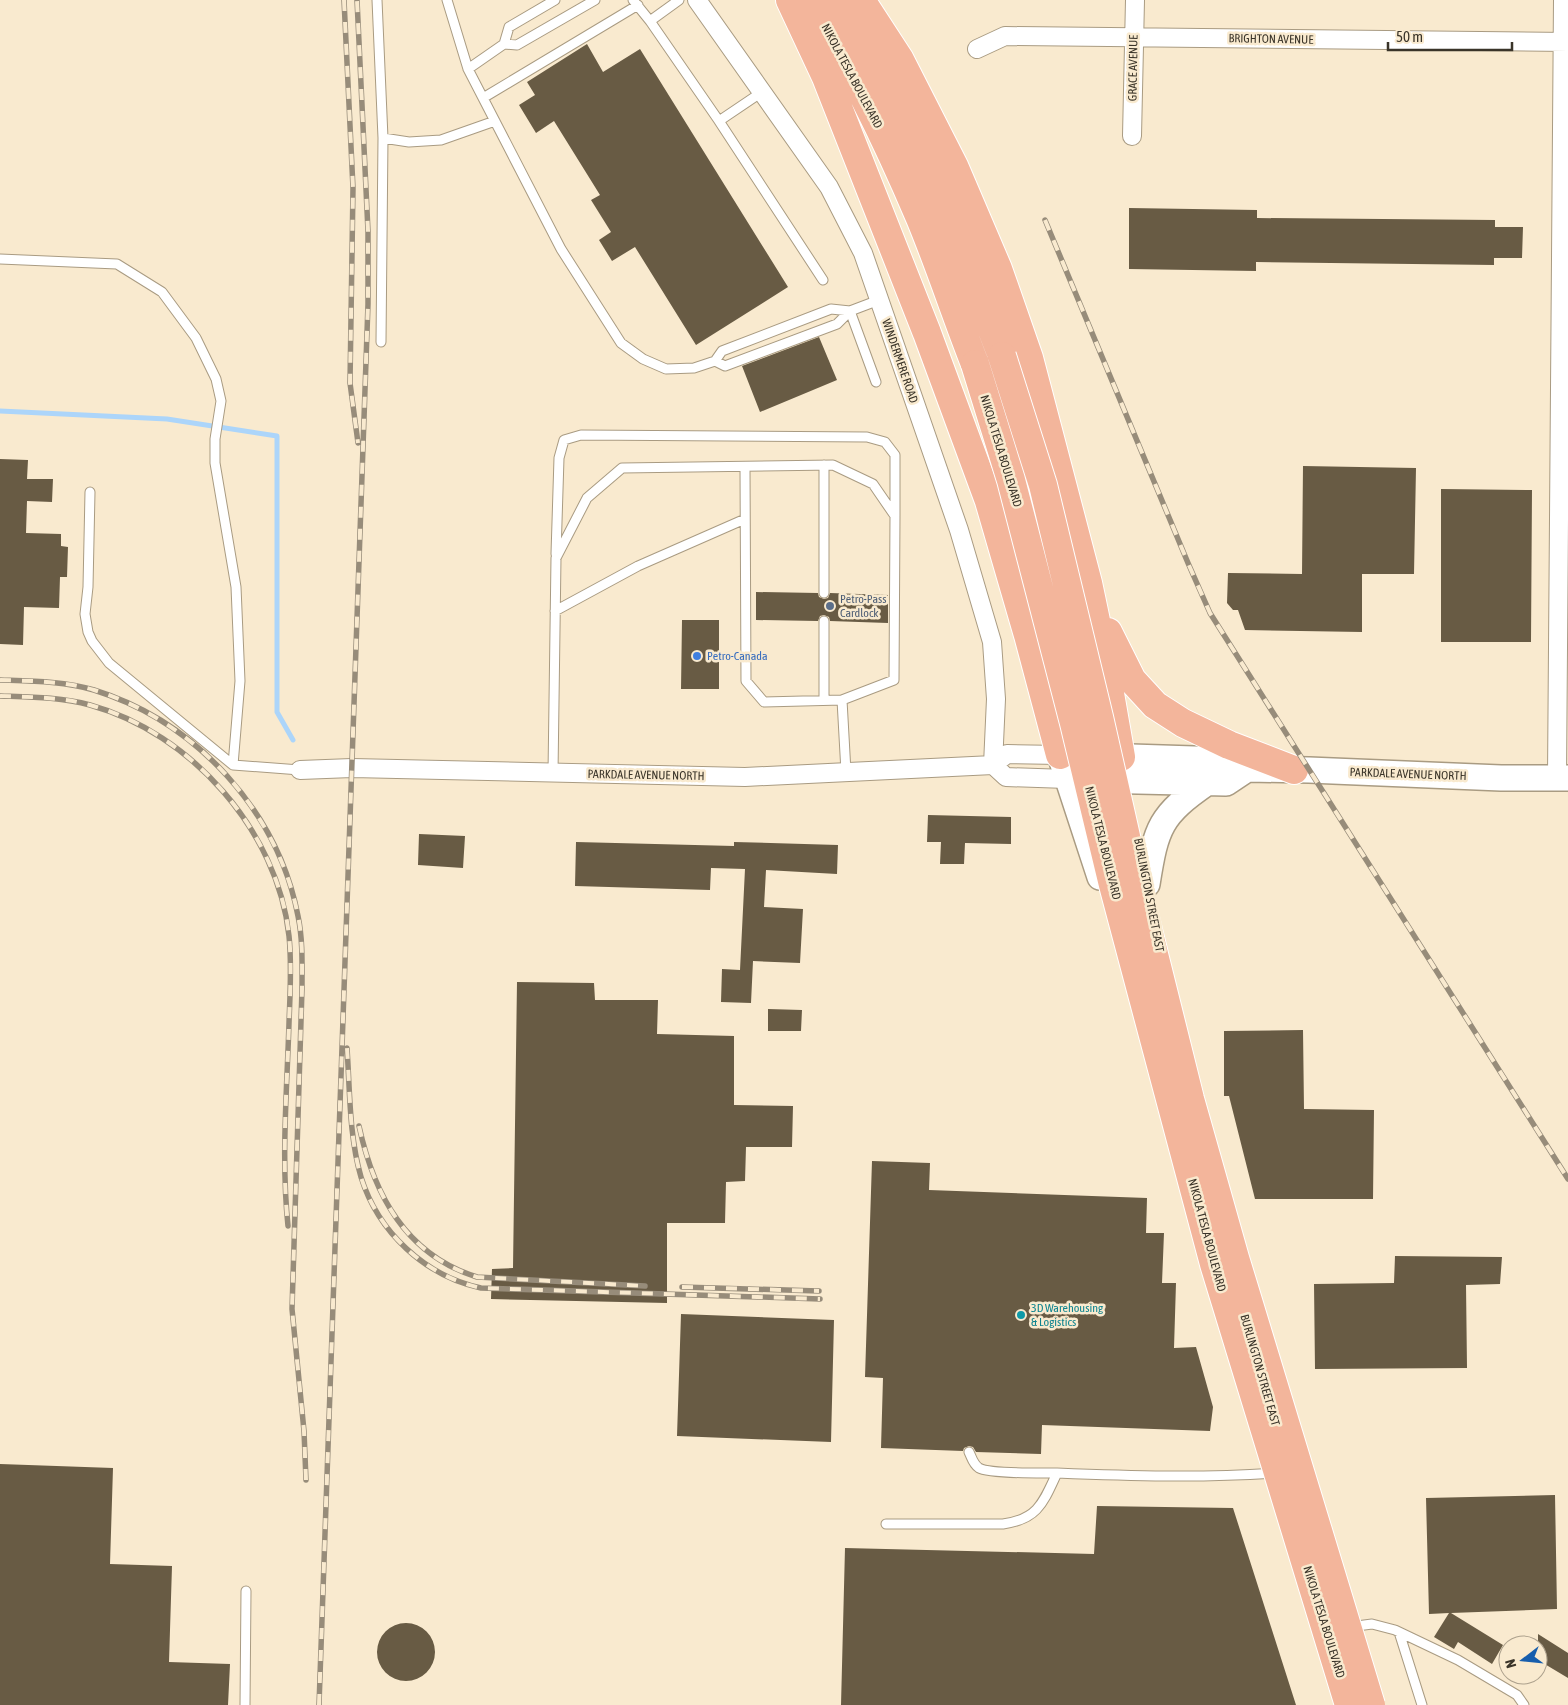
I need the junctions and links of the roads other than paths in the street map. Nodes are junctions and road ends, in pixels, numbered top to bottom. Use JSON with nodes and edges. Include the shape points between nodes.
{"nodes":[{"id":1,"x":377,"y":0,"type":"edge"},
{"id":2,"x":447,"y":0,"type":"edge"},
{"id":3,"x":555,"y":0,"type":"edge"},
{"id":4,"x":595,"y":0,"type":"edge"},
{"id":5,"x":679,"y":0,"type":"edge"},
{"id":6,"x":697,"y":0,"type":"edge"},
{"id":7,"x":790,"y":0,"type":"edge"},
{"id":8,"x":810,"y":0,"type":"edge"},
{"id":9,"x":840,"y":0,"type":"edge"},
{"id":10,"x":860,"y":0,"type":"edge"},
{"id":11,"x":1135,"y":0,"type":"edge"},
{"id":12,"x":1562,"y":0,"type":"edge"},
{"id":13,"x":636,"y":2,"type":"edge"},
{"id":14,"x":650,"y":21,"type":"junction"},
{"id":15,"x":1134,"y":37,"type":"junction"},
{"id":16,"x":1565,"y":41,"type":"edge"},
{"id":17,"x":504,"y":44,"type":"junction"},
{"id":18,"x":977,"y":49,"type":"dead end"},
{"id":19,"x":468,"y":69,"type":"junction"},
{"id":20,"x":762,"y":92,"type":"junction"},
{"id":21,"x":483,"y":98,"type":"junction"},
{"id":22,"x":495,"y":120,"type":"junction"},
{"id":23,"x":719,"y":121,"type":"junction"},
{"id":24,"x":1132,"y":136,"type":"dead end"},
{"id":25,"x":383,"y":138,"type":"junction"},
{"id":26,"x":0,"y":259,"type":"edge"},
{"id":27,"x":823,"y":280,"type":"dead end"},
{"id":28,"x":879,"y":300,"type":"junction"},
{"id":29,"x":850,"y":311,"type":"junction"},
{"id":30,"x":381,"y":342,"type":"dead end"},
{"id":31,"x":715,"y":360,"type":"junction"},
{"id":32,"x":876,"y":382,"type":"dead end"},
{"id":33,"x":824,"y":465,"type":"junction"},
{"id":34,"x":745,"y":467,"type":"junction"},
{"id":35,"x":90,"y":492,"type":"dead end"},
{"id":36,"x":895,"y":516,"type":"junction"},
{"id":37,"x":745,"y":519,"type":"junction"},
{"id":38,"x":556,"y":558,"type":"junction"},
{"id":39,"x":1088,"y":584,"type":"junction"},
{"id":40,"x":824,"y":593,"type":"dead end"},
{"id":41,"x":555,"y":612,"type":"junction"},
{"id":42,"x":824,"y":621,"type":"dead end"},
{"id":43,"x":1028,"y":635,"type":"junction"},
{"id":44,"x":824,"y":700,"type":"junction"},
{"id":45,"x":842,"y":700,"type":"junction"},
{"id":46,"x":233,"y":765,"type":"junction"},
{"id":47,"x":993,"y":765,"type":"junction"},
{"id":48,"x":1064,"y":767,"type":"junction"},
{"id":49,"x":1094,"y":768,"type":"junction"},
{"id":50,"x":1247,"y":769,"type":"junction"},
{"id":51,"x":300,"y":770,"type":"joint"},
{"id":52,"x":1124,"y":770,"type":"junction"},
{"id":53,"x":1294,"y":770,"type":"junction"},
{"id":54,"x":846,"y":772,"type":"junction"},
{"id":55,"x":553,"y":773,"type":"junction"},
{"id":56,"x":1562,"y":778,"type":"edge"},
{"id":57,"x":1208,"y":782,"type":"junction"},
{"id":58,"x":1147,"y":884,"type":"junction"},
{"id":59,"x":1163,"y":972,"type":"junction"},
{"id":60,"x":1164,"y":1034,"type":"junction"},
{"id":61,"x":969,"y":1452,"type":"dead end"},
{"id":62,"x":1290,"y":1472,"type":"junction"},
{"id":63,"x":1057,"y":1474,"type":"junction"},
{"id":64,"x":886,"y":1524,"type":"dead end"},
{"id":65,"x":246,"y":1591,"type":"dead end"},
{"id":66,"x":1338,"y":1629,"type":"junction"},
{"id":67,"x":1400,"y":1632,"type":"junction"},
{"id":68,"x":245,"y":1705,"type":"edge"},
{"id":69,"x":1349,"y":1705,"type":"edge"},
{"id":70,"x":1361,"y":1705,"type":"edge"},
{"id":71,"x":1371,"y":1705,"type":"edge"},
{"id":72,"x":1422,"y":1705,"type":"edge"},
{"id":73,"x":1524,"y":1705,"type":"edge"}],
"edges":[{"from":1,"to":25,"type":"lane"},
{"from":2,"to":19,"type":"lane"},
{"from":3,"to":17,"type":"lane","via":[[509,27]]},
{"from":4,"to":17,"type":"lane","via":[[517,45]]},
{"from":5,"to":14,"type":"lane"},
{"from":6,"to":20,"type":"street","name":"WINDERMERE ROAD"},
{"from":7,"to":43,"type":"highway","via":[[826,76],[926,333],[988,502]]},
{"from":8,"to":69,"type":"highway","name":"NIKOLA TESLA BOULEVARD","bridge":true,"via":[[839,47],[878,124],[920,219],[975,364],[1011,480],[1113,885],[1214,1264]]},
{"from":9,"to":71,"type":"highway","name":"NIKOLA TESLA BOULEVARD","bridge":true,"via":[[902,112],[948,219],[1002,356],[1042,484],[1190,1099]]},
{"from":10,"to":39,"type":"highway","via":[[900,60],[950,157],[998,269],[1029,358]]},
{"from":11,"to":15,"type":"street","name":"GRACE AVENUE"},
{"from":12,"to":16,"type":"street"},
{"from":13,"to":14,"type":"lane"},
{"from":13,"to":21,"type":"lane"},
{"from":14,"to":23,"type":"lane"},
{"from":15,"to":16,"type":"street","name":"BRIGHTON AVENUE"},
{"from":15,"to":18,"type":"street","name":"BRIGHTON AVENUE","via":[[1005,36]]},
{"from":15,"to":24,"type":"street","name":"GRACE AVENUE"},
{"from":16,"to":56,"type":"street"},
{"from":17,"to":19,"type":"lane"},
{"from":19,"to":21,"type":"lane"},
{"from":20,"to":23,"type":"lane"},
{"from":20,"to":28,"type":"street","name":"WINDERMERE ROAD","via":[[829,187],[863,252]]},
{"from":21,"to":22,"type":"lane"},
{"from":22,"to":25,"type":"lane","via":[[440,140],[408,142]]},
{"from":22,"to":31,"type":"lane","via":[[562,249],[621,343],[643,359],[666,369],[694,368]]},
{"from":23,"to":27,"type":"lane"},
{"from":25,"to":30,"type":"lane"},
{"from":26,"to":46,"type":"lane","via":[[117,264],[162,292],[196,338],[216,379],[221,401],[215,463],[236,587],[240,671]]},
{"from":28,"to":29,"type":"lane"},
{"from":28,"to":47,"type":"street","name":"WINDERMERE ROAD","via":[[959,530],[992,642],[996,699]]},
{"from":29,"to":31,"type":"lane","via":[[831,309],[722,351]]},
{"from":29,"to":31,"type":"lane","via":[[837,324],[725,366]]},
{"from":29,"to":32,"type":"lane"},
{"from":33,"to":34,"type":"lane"},
{"from":33,"to":36,"type":"lane","via":[[833,465],[873,484]]},
{"from":33,"to":40,"type":"lane"},
{"from":34,"to":37,"type":"lane"},
{"from":34,"to":38,"type":"lane","via":[[622,468],[587,498]]},
{"from":35,"to":46,"type":"lane","via":[[85,614],[92,641],[109,663]]},
{"from":36,"to":38,"type":"lane","via":[[895,455],[885,442],[866,438],[581,435],[564,440],[559,458]]},
{"from":36,"to":45,"type":"lane","via":[[894,680]]},
{"from":37,"to":41,"type":"lane","via":[[638,566]]},
{"from":37,"to":44,"type":"lane","via":[[746,681],[764,702]]},
{"from":38,"to":41,"type":"lane"},
{"from":39,"to":52,"type":"highway"},
{"from":39,"to":53,"type":"highway","via":[[1109,636],[1132,680],[1155,705],[1183,723],[1229,745]]},
{"from":41,"to":55,"type":"lane"},
{"from":42,"to":44,"type":"lane"},
{"from":43,"to":48,"type":"highway"},
{"from":43,"to":49,"type":"highway"},
{"from":44,"to":45,"type":"lane"},
{"from":45,"to":54,"type":"lane"},
{"from":46,"to":51,"type":"lane"},
{"from":47,"to":48,"type":"street","name":"PARKDALE AVENUE NORTH","via":[[1007,754]]},
{"from":47,"to":48,"type":"street","name":"PARKDALE AVENUE NORTH","via":[[1006,777]]},
{"from":47,"to":54,"type":"street","name":"PARKDALE AVENUE NORTH"},
{"from":48,"to":49,"type":"main road","name":"PARKDALE AVENUE NORTH"},
{"from":48,"to":60,"type":"main road","name":"BURLINGTON STREET EAST","via":[[1134,980]]},
{"from":49,"to":52,"type":"highway","via":[[1102,768],[1115,778]]},
{"from":49,"to":59,"type":"main road","via":[[1135,898]]},
{"from":50,"to":52,"type":"main road","name":"PARKDALE AVENUE NORTH","via":[[1224,760]]},
{"from":50,"to":53,"type":"main road","name":"PARKDALE AVENUE NORTH"},
{"from":50,"to":57,"type":"main road","via":[[1226,783]]},
{"from":51,"to":55,"type":"street","name":"PARKDALE AVENUE NORTH","via":[[352,768]]},
{"from":52,"to":57,"type":"main road"},
{"from":52,"to":58,"type":"main road","name":"BURLINGTON STREET EAST"},
{"from":53,"to":56,"type":"main road","name":"PARKDALE AVENUE NORTH"},
{"from":54,"to":55,"type":"street","name":"PARKDALE AVENUE NORTH","via":[[745,777]]},
{"from":57,"to":58,"type":"main road","via":[[1183,799],[1159,830],[1152,848]]},
{"from":58,"to":59,"type":"main road","name":"BURLINGTON STREET EAST"},
{"from":59,"to":60,"type":"main road","name":"BURLINGTON STREET EAST"},
{"from":60,"to":62,"type":"main road","name":"BURLINGTON STREET EAST"},
{"from":61,"to":63,"type":"lane","via":[[980,1469]]},
{"from":62,"to":63,"type":"lane","via":[[1192,1477]]},
{"from":62,"to":66,"type":"main road","name":"BURLINGTON STREET EAST"},
{"from":63,"to":64,"type":"lane","via":[[1034,1514],[1015,1522]]},
{"from":65,"to":68,"type":"lane"},
{"from":66,"to":67,"type":"lane","via":[[1372,1624]]},
{"from":66,"to":70,"type":"main road","name":"BURLINGTON STREET EAST"},
{"from":67,"to":72,"type":"lane"},
{"from":67,"to":73,"type":"lane","via":[[1458,1660],[1517,1695]]}]}
